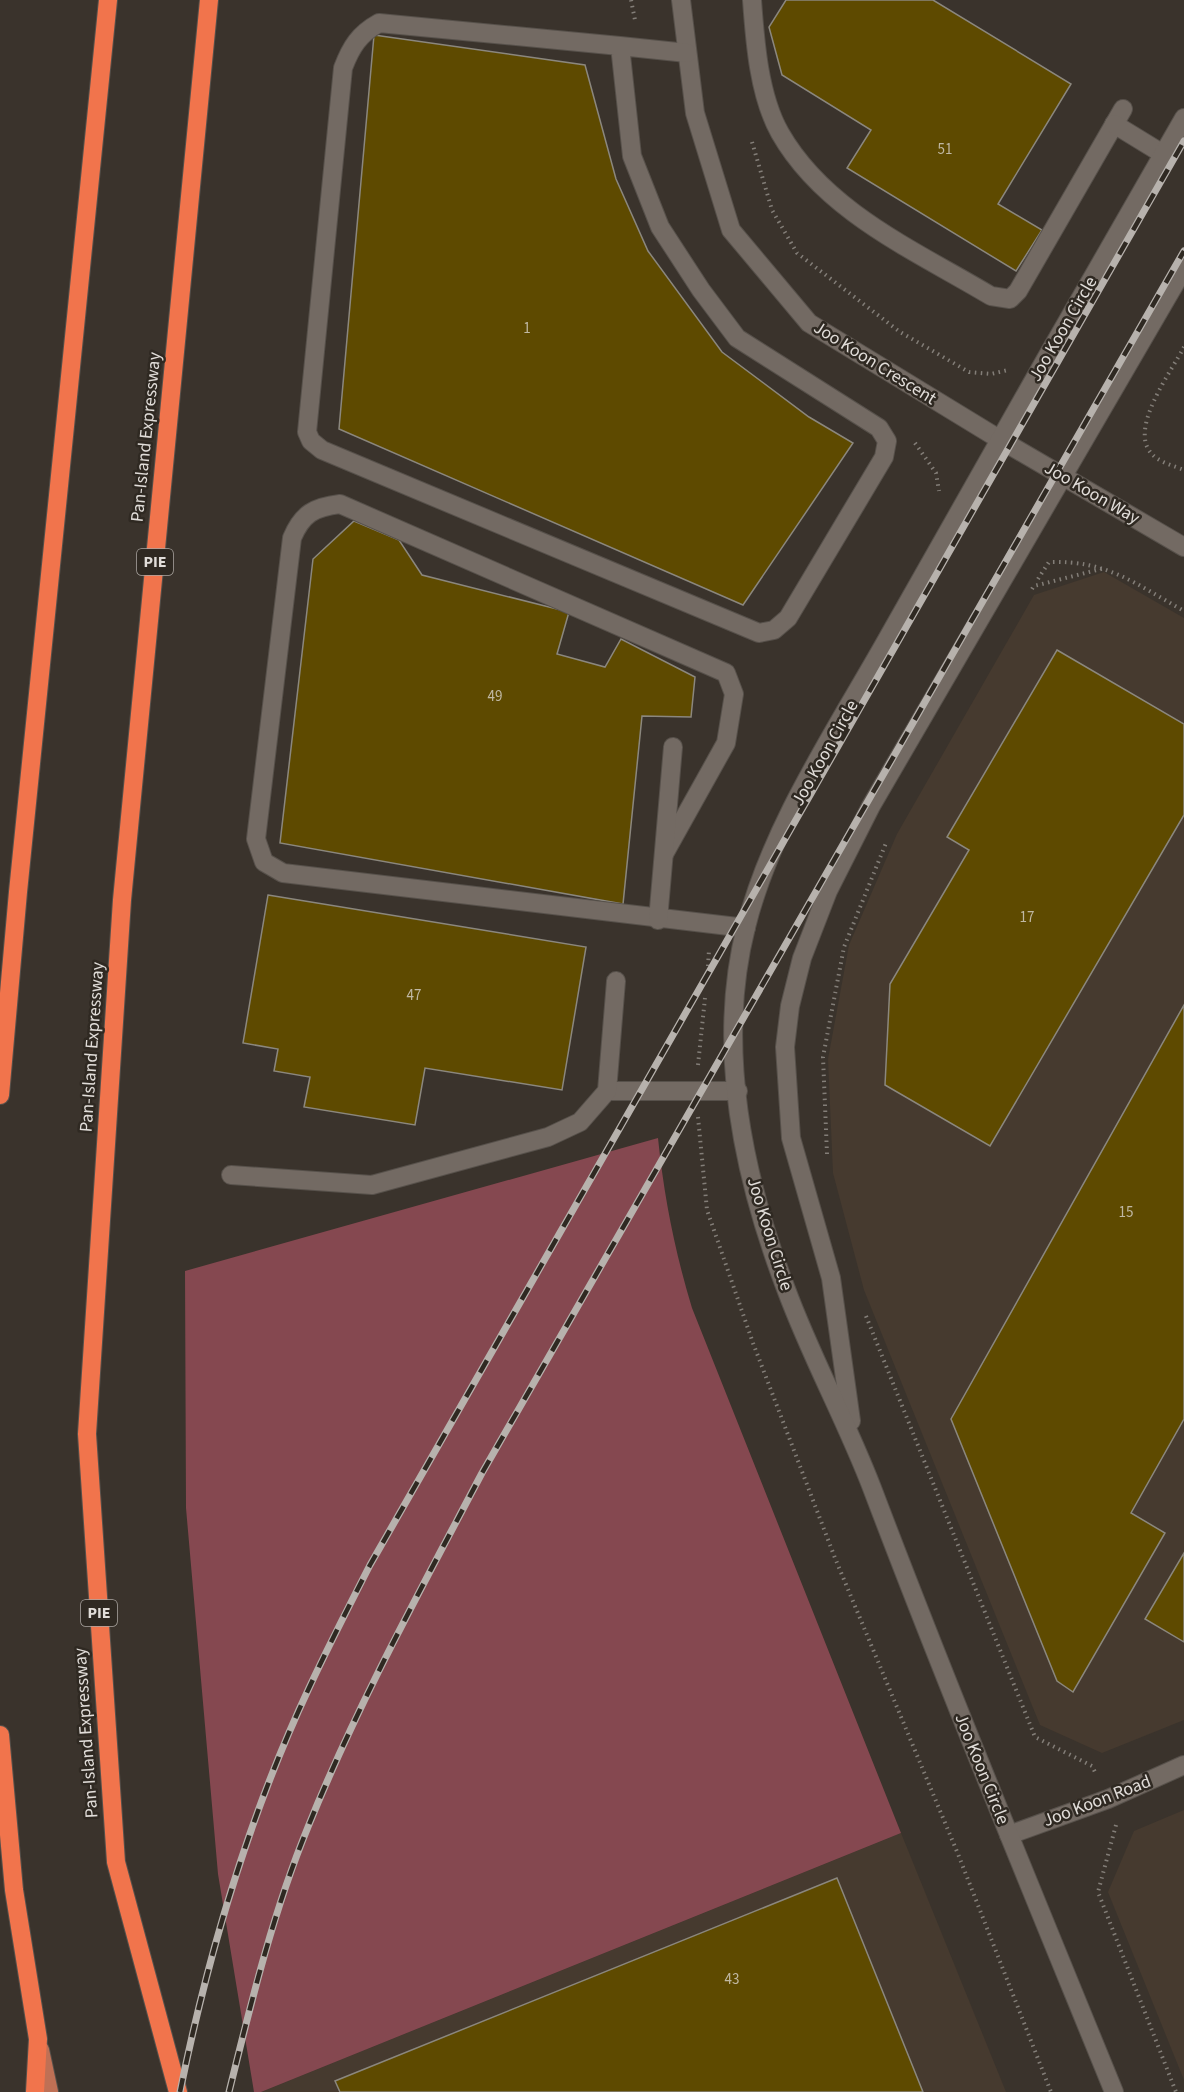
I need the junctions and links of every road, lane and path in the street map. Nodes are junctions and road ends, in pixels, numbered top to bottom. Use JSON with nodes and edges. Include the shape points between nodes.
{"nodes":[{"id":1,"x":108,"y":0,"type":"edge"},
{"id":2,"x":209,"y":0,"type":"edge"},
{"id":3,"x":681,"y":0,"type":"edge"},
{"id":4,"x":752,"y":0,"type":"edge"},
{"id":5,"x":620,"y":46,"type":"junction"},
{"id":6,"x":687,"y":53,"type":"junction"},
{"id":7,"x":1184,"y":117,"type":"edge"},
{"id":8,"x":751,"y":141,"type":"dead end"},
{"id":9,"x":1163,"y":154,"type":"junction"},
{"id":10,"x":1184,"y":268,"type":"edge"},
{"id":11,"x":1184,"y":347,"type":"edge"},
{"id":12,"x":1011,"y":369,"type":"dead end"},
{"id":13,"x":999,"y":439,"type":"junction"},
{"id":14,"x":1184,"y":470,"type":"edge"},
{"id":15,"x":1063,"y":476,"type":"junction"},
{"id":16,"x":1184,"y":546,"type":"edge"},
{"id":17,"x":1105,"y":568,"type":"junction"},
{"id":18,"x":1034,"y":586,"type":"junction"},
{"id":19,"x":1028,"y":596,"type":"dead end"},
{"id":20,"x":1184,"y":611,"type":"edge"},
{"id":21,"x":673,"y":747,"type":"dead end"},
{"id":22,"x":888,"y":840,"type":"dead end"},
{"id":23,"x":664,"y":854,"type":"junction"},
{"id":24,"x":658,"y":920,"type":"junction"},
{"id":25,"x":746,"y":928,"type":"junction"},
{"id":26,"x":616,"y":981,"type":"dead end"},
{"id":27,"x":607,"y":1090,"type":"junction"},
{"id":28,"x":738,"y":1091,"type":"junction"},
{"id":29,"x":0,"y":1095,"type":"edge"},
{"id":30,"x":827,"y":1163,"type":"dead end"},
{"id":31,"x":231,"y":1175,"type":"dead end"},
{"id":32,"x":865,"y":1312,"type":"dead end"},
{"id":33,"x":855,"y":1443,"type":"junction"},
{"id":34,"x":0,"y":1735,"type":"edge"},
{"id":35,"x":1184,"y":1765,"type":"edge"},
{"id":36,"x":1108,"y":1799,"type":"junction"},
{"id":37,"x":1009,"y":1834,"type":"junction"},
{"id":38,"x":38,"y":2039,"type":"junction"},
{"id":39,"x":35,"y":2092,"type":"edge"},
{"id":40,"x":49,"y":2092,"type":"edge"},
{"id":41,"x":178,"y":2092,"type":"edge"},
{"id":42,"x":1114,"y":2092,"type":"edge"},
{"id":43,"x":1176,"y":2092,"type":"edge"}],
"edges":[{"from":1,"to":29,"type":"highway"},
{"from":2,"to":41,"type":"highway","name":"Pan-Island Expressway","number":"PIE","via":[[122,900],[87,1434],[116,1862]]},
{"from":3,"to":6,"type":"street","name":"Joo Koon Crescent"},
{"from":4,"to":9,"type":"street","via":[[763,84],[779,132],[810,177],[859,217],[991,296],[1010,299],[1018,291],[1119,117]]},
{"from":5,"to":5,"type":"street","via":[[379,24],[362,32],[343,68],[306,432],[322,450],[759,633],[774,630],[788,618],[884,457],[887,441],[879,428],[737,338],[700,290],[660,227],[632,156]]},
{"from":5,"to":6,"type":"street"},
{"from":6,"to":13,"type":"street","name":"Joo Koon Crescent","via":[[695,113],[731,230],[809,323]]},
{"from":7,"to":9,"type":"street","name":"Joo Koon Circle"},
{"from":8,"to":12,"type":"path","via":[[772,210],[797,253],[900,332],[969,372],[991,374]]},
{"from":9,"to":13,"type":"street","name":"Joo Koon Circle"},
{"from":10,"to":15,"type":"street","name":"Joo Koon Circle"},
{"from":11,"to":14,"type":"path","via":[[1143,430],[1152,455]]},
{"from":13,"to":15,"type":"street","name":"Joo Koon Way"},
{"from":13,"to":25,"type":"street","name":"Joo Koon Circle","via":[[784,827]]},
{"from":15,"to":16,"type":"street","name":"Joo Koon Way"},
{"from":15,"to":33,"type":"street","name":"Joo Koon Circle","via":[[871,806],[828,891],[802,958],[790,1006],[785,1047],[791,1138],[831,1278]]},
{"from":17,"to":18,"type":"path"},
{"from":17,"to":18,"type":"path","via":[[1075,561],[1049,562]]},
{"from":17,"to":20,"type":"path"},
{"from":18,"to":19,"type":"path"},
{"from":21,"to":23,"type":"street"},
{"from":22,"to":30,"type":"path","via":[[844,946],[823,1057]]},
{"from":23,"to":24,"type":"street"},
{"from":23,"to":24,"type":"street","via":[[726,743],[734,694],[726,673],[340,504],[320,506],[299,522],[292,538],[256,839],[264,862],[283,873]]},
{"from":24,"to":25,"type":"street"},
{"from":25,"to":28,"type":"street","name":"Joo Koon Circle","via":[[734,1018]]},
{"from":26,"to":27,"type":"street"},
{"from":27,"to":28,"type":"street"},
{"from":27,"to":31,"type":"street","via":[[580,1122],[548,1137],[372,1185]]},
{"from":28,"to":33,"type":"street","name":"Joo Koon Circle","via":[[743,1138],[758,1204],[786,1290]]},
{"from":32,"to":36,"type":"path","via":[[1035,1737],[1092,1766]]},
{"from":33,"to":37,"type":"street","name":"Joo Koon Circle"},
{"from":34,"to":38,"type":"highway","via":[[14,1890]]},
{"from":35,"to":36,"type":"street","name":"Joo Koon Road"},
{"from":36,"to":37,"type":"street","name":"Joo Koon Road"},
{"from":36,"to":43,"type":"path","via":[[1116,1822],[1098,1892]]},
{"from":37,"to":42,"type":"street","name":"Joo Koon Circle"},
{"from":38,"to":39,"type":"highway"},
{"from":38,"to":40,"type":"main road"}]}
